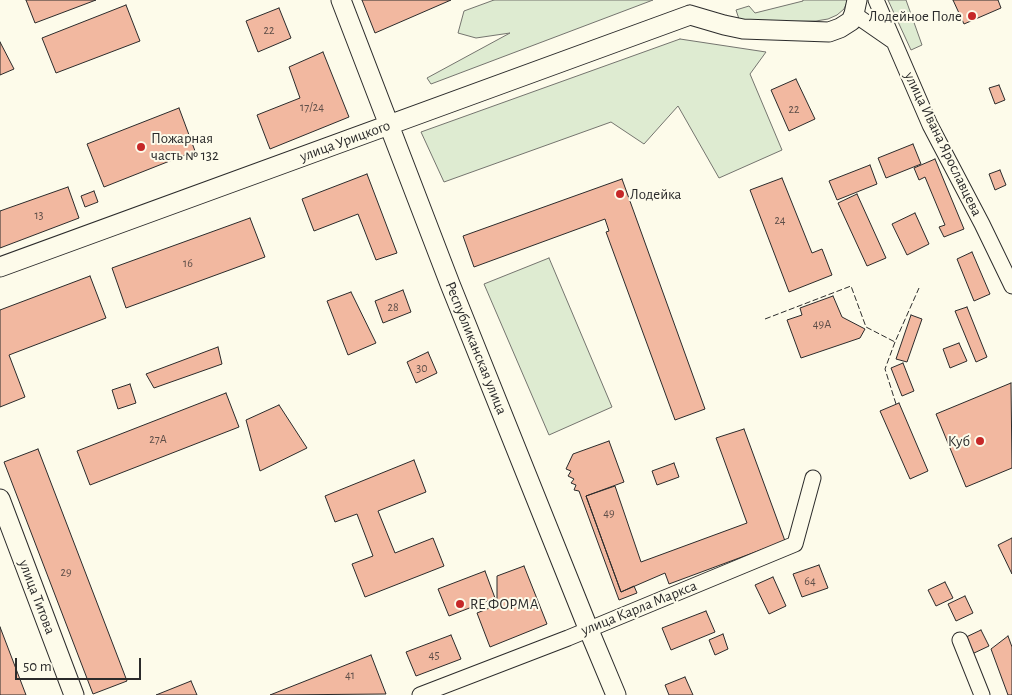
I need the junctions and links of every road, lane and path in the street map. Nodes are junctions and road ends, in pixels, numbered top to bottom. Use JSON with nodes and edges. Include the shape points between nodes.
{"nodes":[{"id":1,"x":341,"y":0,"type":"edge"},
{"id":2,"x":876,"y":0,"type":"edge"},
{"id":3,"x":855,"y":7,"type":"edge"},
{"id":4,"x":694,"y":8,"type":"edge"},
{"id":5,"x":894,"y":41,"type":"junction"},
{"id":6,"x":389,"y":125,"type":"junction"},
{"id":7,"x":0,"y":267,"type":"edge"},
{"id":8,"x":1012,"y":286,"type":"edge"},
{"id":9,"x":812,"y":478,"type":"dead end"},
{"id":10,"x":0,"y":499,"type":"edge"},
{"id":11,"x":588,"y":628,"type":"junction"},
{"id":12,"x":960,"y":640,"type":"dead end"},
{"id":13,"x":74,"y":695,"type":"edge"},
{"id":14,"x":420,"y":695,"type":"edge"},
{"id":15,"x":616,"y":695,"type":"edge"},
{"id":16,"x":982,"y":695,"type":"edge"}],
"edges":[{"from":1,"to":6,"type":"street","name":"Республиканская улица"},
{"from":2,"to":5,"type":"street","name":"улица Ивана Ярославцева"},
{"from":3,"to":4,"type":"street","via":[[851,20],[829,32],[724,26]]},
{"from":3,"to":5,"type":"street"},
{"from":4,"to":6,"type":"street","name":"улица Урицкого"},
{"from":5,"to":8,"type":"street","name":"улица Ивана Ярославцева","via":[[930,125]]},
{"from":6,"to":7,"type":"street","name":"улица Урицкого"},
{"from":6,"to":11,"type":"street","name":"Республиканская улица"},
{"from":9,"to":11,"type":"street","name":"улица Карла Маркса","via":[[795,544]]},
{"from":10,"to":13,"type":"street","name":"улица Титова"},
{"from":11,"to":14,"type":"street","name":"улица Карла Маркса"},
{"from":11,"to":15,"type":"street","name":"Республиканская улица"},
{"from":12,"to":16,"type":"street"}]}
